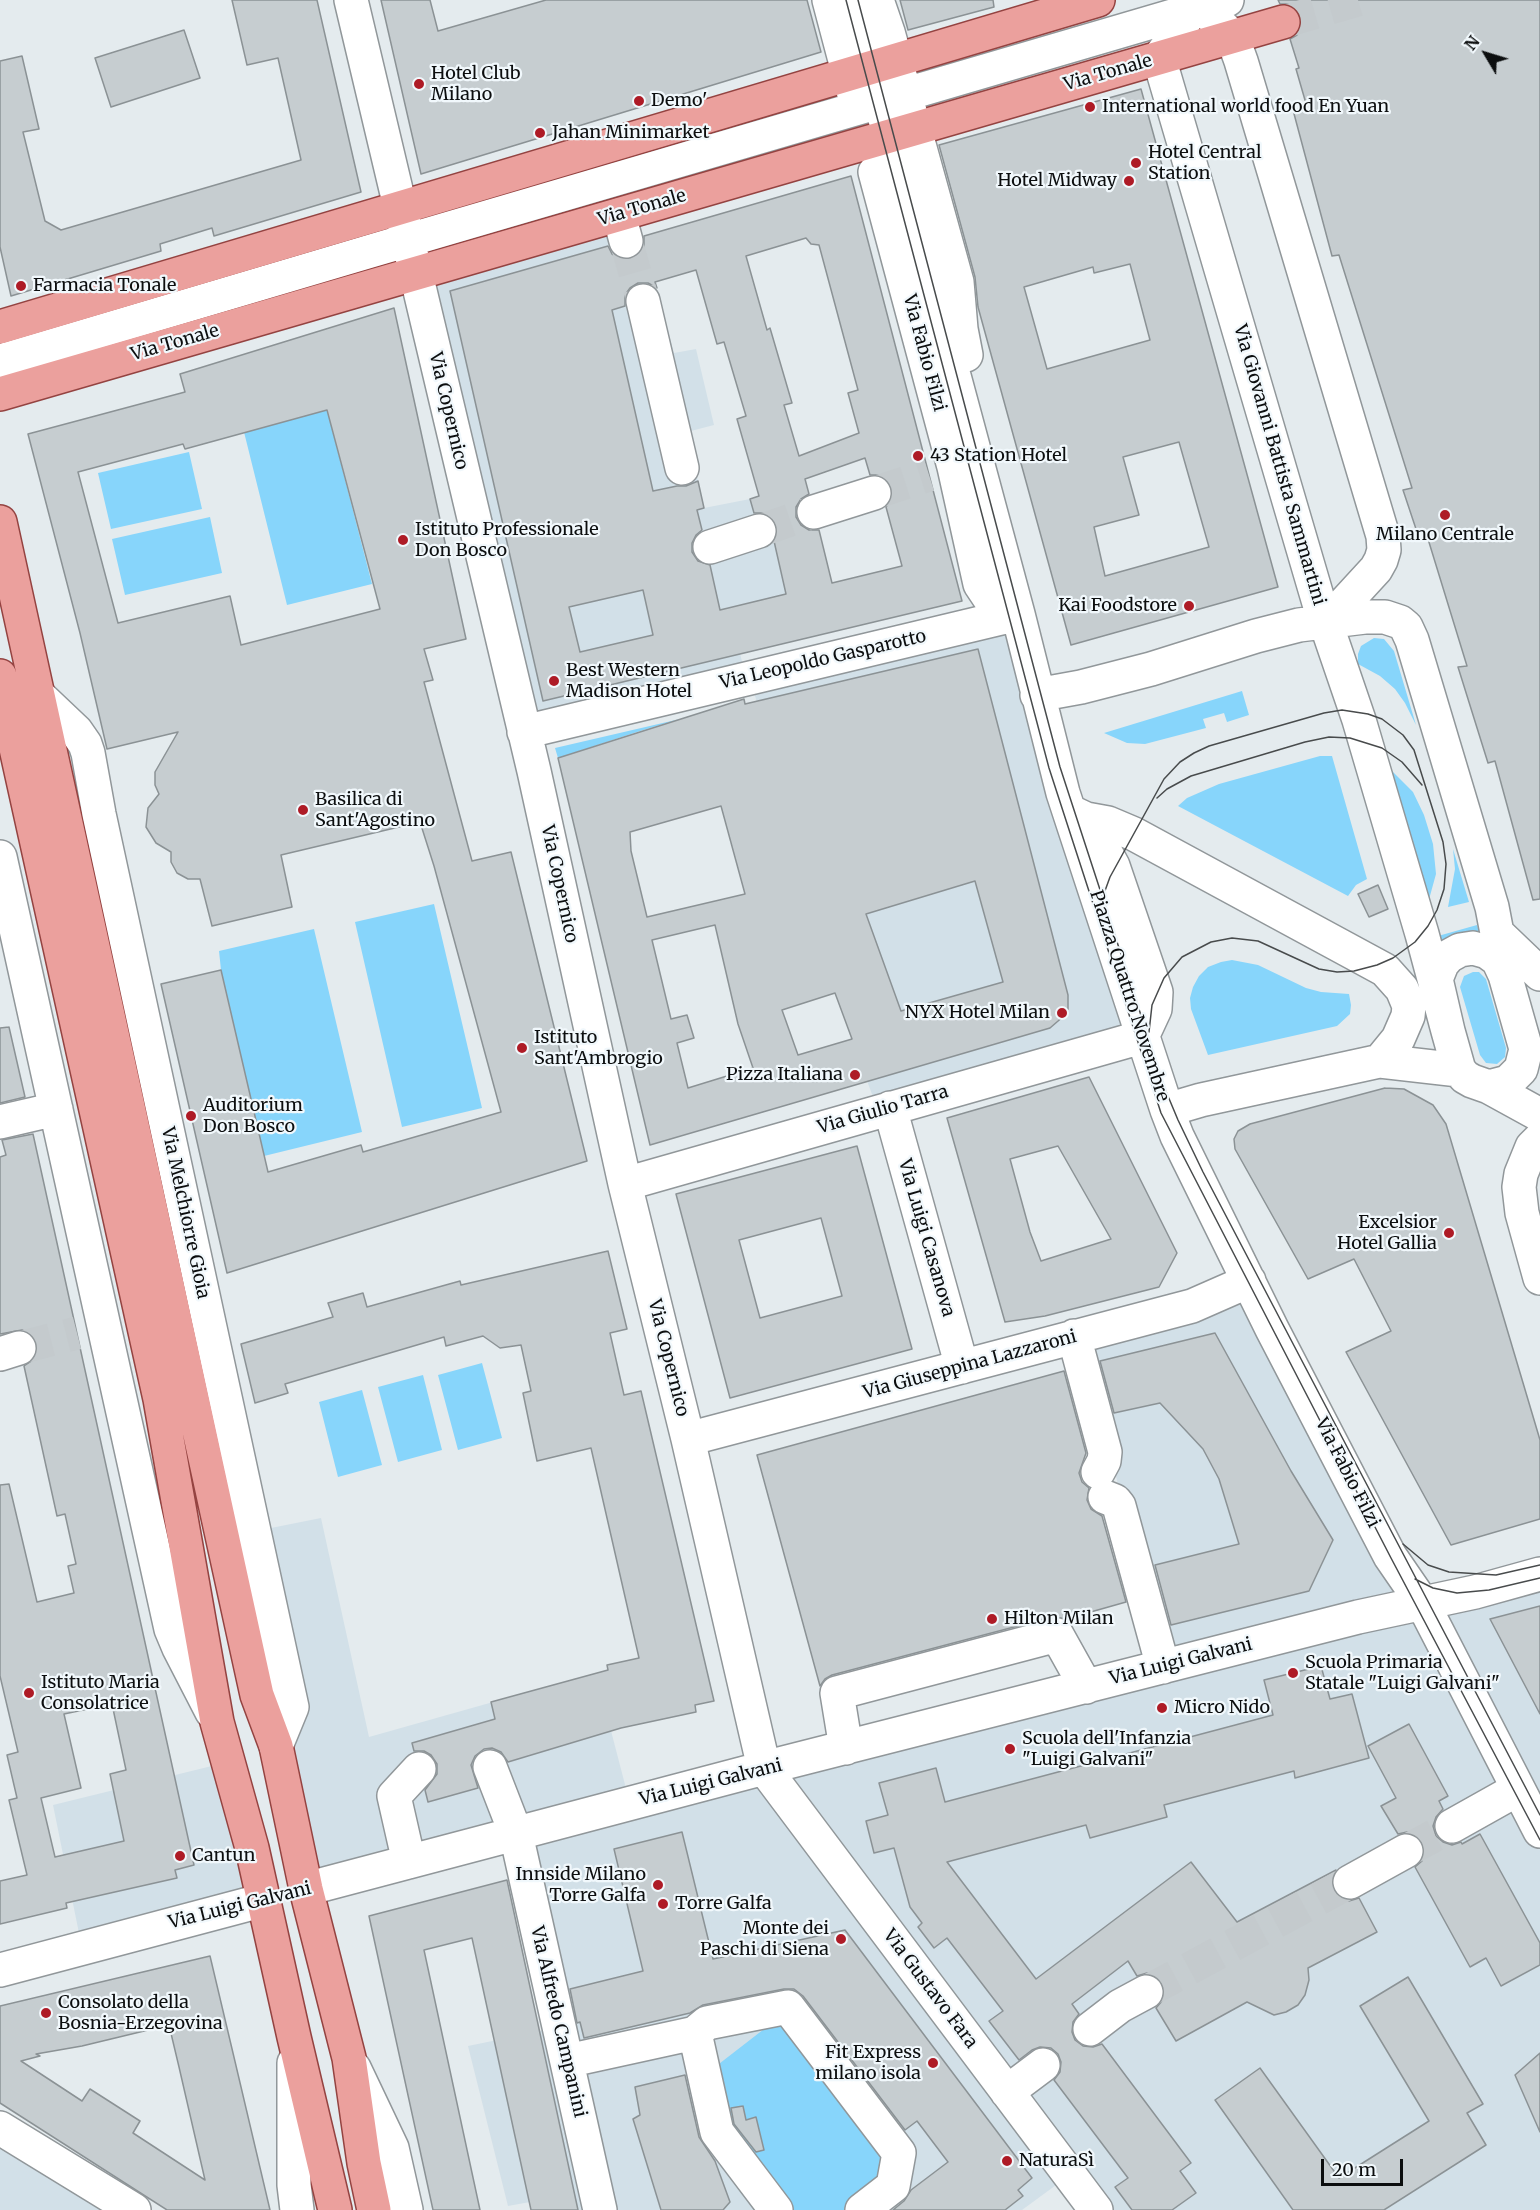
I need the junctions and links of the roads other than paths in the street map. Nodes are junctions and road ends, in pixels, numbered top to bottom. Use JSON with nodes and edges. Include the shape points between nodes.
{"nodes":[{"id":1,"x":351,"y":0,"type":"edge"},
{"id":2,"x":829,"y":0,"type":"edge"},
{"id":3,"x":853,"y":0,"type":"edge"},
{"id":4,"x":877,"y":0,"type":"edge"},
{"id":5,"x":1098,"y":0,"type":"edge"},
{"id":6,"x":1227,"y":0,"type":"edge"},
{"id":7,"x":1195,"y":5,"type":"edge"},
{"id":8,"x":1283,"y":22,"type":"tunnel mouth"},
{"id":9,"x":1232,"y":36,"type":"junction"},
{"id":10,"x":1159,"y":58,"type":"junction"},
{"id":11,"x":871,"y":68,"type":"junction"},
{"id":12,"x":881,"y":101,"type":"junction"},
{"id":13,"x":890,"y":136,"type":"junction"},
{"id":14,"x":399,"y":208,"type":"junction"},
{"id":15,"x":407,"y":240,"type":"junction"},
{"id":16,"x":415,"y":273,"type":"junction"},
{"id":17,"x":643,"y":301,"type":"tunnel mouth"},
{"id":18,"x":0,"y":327,"type":"edge"},
{"id":19,"x":0,"y":361,"type":"edge"},
{"id":20,"x":0,"y":394,"type":"edge"},
{"id":21,"x":682,"y":468,"type":"dead end"},
{"id":22,"x":874,"y":493,"type":"tunnel mouth"},
{"id":23,"x":814,"y":512,"type":"tunnel mouth"},
{"id":24,"x":0,"y":522,"type":"edge"},
{"id":25,"x":759,"y":531,"type":"tunnel mouth"},
{"id":26,"x":710,"y":547,"type":"dead end"},
{"id":27,"x":1018,"y":614,"type":"junction"},
{"id":28,"x":1325,"y":621,"type":"junction"},
{"id":29,"x":0,"y":676,"type":"edge"},
{"id":30,"x":1037,"y":695,"type":"junction"},
{"id":31,"x":524,"y":732,"type":"junction"},
{"id":32,"x":1073,"y":813,"type":"junction"},
{"id":33,"x":0,"y":857,"type":"edge"},
{"id":34,"x":1498,"y":954,"type":"junction"},
{"id":35,"x":1540,"y":974,"type":"edge"},
{"id":36,"x":1540,"y":1006,"type":"edge"},
{"id":37,"x":1448,"y":1031,"type":"junction"},
{"id":38,"x":1142,"y":1037,"type":"junction"},
{"id":39,"x":1380,"y":1061,"type":"junction"},
{"id":40,"x":1460,"y":1070,"type":"junction"},
{"id":41,"x":1489,"y":1087,"type":"junction"},
{"id":42,"x":890,"y":1108,"type":"junction"},
{"id":43,"x":56,"y":1109,"type":"junction"},
{"id":44,"x":1167,"y":1110,"type":"junction"},
{"id":45,"x":1540,"y":1115,"type":"edge"},
{"id":46,"x":0,"y":1122,"type":"edge"},
{"id":47,"x":1540,"y":1139,"type":"edge"},
{"id":48,"x":625,"y":1185,"type":"junction"},
{"id":49,"x":1540,"y":1278,"type":"edge"},
{"id":50,"x":1249,"y":1281,"type":"junction"},
{"id":51,"x":1074,"y":1336,"type":"junction"},
{"id":52,"x":962,"y":1367,"type":"junction"},
{"id":53,"x":688,"y":1439,"type":"junction"},
{"id":54,"x":1540,"y":1574,"type":"edge"},
{"id":55,"x":1423,"y":1604,"type":"junction"},
{"id":56,"x":1163,"y":1666,"type":"junction"},
{"id":57,"x":1086,"y":1687,"type":"junction"},
{"id":58,"x":217,"y":1722,"type":"junction"},
{"id":59,"x":846,"y":1748,"type":"junction"},
{"id":60,"x":490,"y":1767,"type":"dead end"},
{"id":61,"x":764,"y":1768,"type":"junction"},
{"id":62,"x":419,"y":1769,"type":"dead end"},
{"id":63,"x":1518,"y":1789,"type":"junction"},
{"id":64,"x":1452,"y":1826,"type":"tunnel mouth"},
{"id":65,"x":1540,"y":1831,"type":"edge"},
{"id":66,"x":516,"y":1834,"type":"junction"},
{"id":67,"x":1406,"y":1851,"type":"tunnel mouth"},
{"id":68,"x":409,"y":1862,"type":"junction"},
{"id":69,"x":1350,"y":1882,"type":"tunnel mouth"},
{"id":70,"x":306,"y":1889,"type":"junction"},
{"id":71,"x":264,"y":1900,"type":"junction"},
{"id":72,"x":0,"y":1970,"type":"edge"},
{"id":73,"x":1146,"y":1992,"type":"tunnel mouth"},
{"id":74,"x":1090,"y":2029,"type":"dead end"},
{"id":75,"x":695,"y":2032,"type":"junction"},
{"id":76,"x":294,"y":2037,"type":"junction"},
{"id":77,"x":349,"y":2058,"type":"junction"},
{"id":78,"x":567,"y":2061,"type":"junction"},
{"id":79,"x":1042,"y":2065,"type":"dead end"},
{"id":80,"x":1007,"y":2092,"type":"junction"},
{"id":81,"x":0,"y":2128,"type":"edge"},
{"id":82,"x":134,"y":2210,"type":"edge"},
{"id":83,"x":297,"y":2210,"type":"edge"},
{"id":84,"x":335,"y":2210,"type":"edge"},
{"id":85,"x":374,"y":2210,"type":"edge"},
{"id":86,"x":406,"y":2210,"type":"edge"},
{"id":87,"x":600,"y":2210,"type":"edge"},
{"id":88,"x":776,"y":2210,"type":"edge"},
{"id":89,"x":862,"y":2210,"type":"edge"},
{"id":90,"x":1096,"y":2210,"type":"edge"}],
"edges":[{"from":1,"to":14,"type":"street","name":"Via Copernico"},
{"from":2,"to":11,"type":"street"},
{"from":3,"to":11,"type":"street"},
{"from":4,"to":11,"type":"street"},
{"from":5,"to":11,"type":"main road"},
{"from":6,"to":7,"type":"street","name":"Via Tonale"},
{"from":7,"to":9,"type":"street"},
{"from":7,"to":10,"type":"street"},
{"from":7,"to":12,"type":"street","name":"Via Tonale"},
{"from":8,"to":9,"type":"main road","name":"Via Tonale"},
{"from":9,"to":10,"type":"main road","name":"Via Tonale"},
{"from":9,"to":28,"type":"street","name":"Via Giovanni Battista Sammartini","via":[[1383,536],[1384,550],[1376,569]]},
{"from":10,"to":13,"type":"main road","name":"Via Tonale"},
{"from":10,"to":28,"type":"street","name":"Via Giovanni Battista Sammartini"},
{"from":11,"to":12,"type":"street"},
{"from":11,"to":12,"type":"street","name":"Via Fabio Filzi"},
{"from":11,"to":14,"type":"main road"},
{"from":12,"to":13,"type":"street"},
{"from":12,"to":13,"type":"street","name":"Via Fabio Filzi"},
{"from":12,"to":15,"type":"street","name":"Via Tonale"},
{"from":13,"to":16,"type":"main road","name":"Via Tonale","via":[[622,228]]},
{"from":13,"to":27,"type":"street","name":"Via Fabio Filzi","via":[[957,282],[965,353],[1027,592]]},
{"from":13,"to":27,"type":"street","name":"Via Fabio Filzi","via":[[942,471],[980,584],[992,602]]},
{"from":14,"to":15,"type":"street","name":"Via Copernico"},
{"from":14,"to":18,"type":"main road"},
{"from":15,"to":16,"type":"street","name":"Via Copernico"},
{"from":15,"to":19,"type":"street","name":"Via Tonale"},
{"from":16,"to":20,"type":"main road","name":"Via Tonale"},
{"from":16,"to":31,"type":"street","name":"Via Copernico","via":[[514,632]]},
{"from":17,"to":21,"type":"street"},
{"from":22,"to":23,"type":"street"},
{"from":24,"to":70,"type":"main road","name":"Via Melchiorre Gioia","via":[[255,1683],[276,1746]]},
{"from":25,"to":26,"type":"street"},
{"from":27,"to":30,"type":"street","name":"Via Fabio Filzi"},
{"from":27,"to":31,"type":"street","name":"Via Leopoldo Gasparotto"},
{"from":28,"to":30,"type":"street","via":[[1263,634],[1141,672]]},
{"from":28,"to":34,"type":"street","via":[[1385,617],[1400,622],[1410,633],[1492,907]]},
{"from":28,"to":37,"type":"street","via":[[1359,720]]},
{"from":29,"to":58,"type":"main road","via":[[160,1399]]},
{"from":30,"to":32,"type":"street","name":"Piazza Quattro Novembre"},
{"from":31,"to":48,"type":"street","name":"Via Copernico"},
{"from":32,"to":38,"type":"street","name":"Piazza Quattro Novembre"},
{"from":32,"to":38,"type":"street","via":[[1095,833],[1113,866],[1156,992],[1155,1009]]},
{"from":32,"to":39,"type":"street","via":[[1134,834],[1385,970],[1402,989],[1409,1006],[1398,1039]]},
{"from":33,"to":43,"type":"street"},
{"from":34,"to":35,"type":"street"},
{"from":34,"to":36,"type":"street"},
{"from":34,"to":37,"type":"street","via":[[1468,949],[1454,952],[1442,964],[1436,979]]},
{"from":34,"to":41,"type":"street","via":[[1526,1055],[1513,1079]]},
{"from":37,"to":40,"type":"street"},
{"from":38,"to":42,"type":"street","name":"Via Giulio Tarra"},
{"from":38,"to":44,"type":"street","name":"Piazza Quattro Novembre"},
{"from":39,"to":40,"type":"street","name":"Piazza Quattro Novembre"},
{"from":39,"to":44,"type":"street","name":"Piazza Quattro Novembre"},
{"from":40,"to":41,"type":"street","name":"Piazza Quattro Novembre","via":[[1465,1077]]},
{"from":41,"to":45,"type":"street","name":"Piazza Quattro Novembre"},
{"from":42,"to":48,"type":"street","name":"Via Giulio Tarra"},
{"from":42,"to":52,"type":"street","name":"Via Luigi Casanova"},
{"from":43,"to":46,"type":"street"},
{"from":43,"to":58,"type":"street","via":[[91,1330],[171,1629]]},
{"from":44,"to":50,"type":"street","name":"Via Fabio Filzi"},
{"from":47,"to":49,"type":"street","via":[[1532,1147],[1519,1186],[1522,1213]]},
{"from":48,"to":53,"type":"street","name":"Via Copernico"},
{"from":50,"to":51,"type":"street","name":"Via Giuseppina Lazzaroni","via":[[1192,1306]]},
{"from":50,"to":55,"type":"street","name":"Via Fabio Filzi","via":[[1390,1556]]},
{"from":51,"to":52,"type":"street","name":"Via Giuseppina Lazzaroni"},
{"from":51,"to":56,"type":"street","via":[[1105,1452],[1101,1484],[1119,1506]]},
{"from":52,"to":53,"type":"street","name":"Via Giuseppina Lazzaroni"},
{"from":53,"to":61,"type":"street","name":"Via Copernico"},
{"from":54,"to":55,"type":"street","name":"Via Luigi Galvani"},
{"from":55,"to":56,"type":"street","name":"Via Luigi Galvani"},
{"from":55,"to":63,"type":"street","name":"Via Fabio Filzi"},
{"from":56,"to":57,"type":"street","name":"Via Luigi Galvani"},
{"from":57,"to":59,"type":"street","name":"Via Luigi Galvani"},
{"from":57,"to":59,"type":"street","via":[[1057,1635],[837,1693]]},
{"from":58,"to":71,"type":"main road"},
{"from":59,"to":61,"type":"street","name":"Via Luigi Galvani"},
{"from":60,"to":66,"type":"street","name":"Via Alfredo Campanini"},
{"from":61,"to":66,"type":"street","name":"Via Luigi Galvani"},
{"from":61,"to":80,"type":"street","name":"Via Gustavo Fara"},
{"from":62,"to":68,"type":"street","via":[[394,1796]]},
{"from":63,"to":64,"type":"street"},
{"from":63,"to":65,"type":"street","name":"Via Fabio Filzi"},
{"from":66,"to":68,"type":"street","name":"Via Luigi Galvani"},
{"from":66,"to":78,"type":"street","name":"Via Alfredo Campanini"},
{"from":67,"to":69,"type":"street"},
{"from":68,"to":70,"type":"street","name":"Via Luigi Galvani"},
{"from":70,"to":71,"type":"main road","name":"Via Luigi Galvani"},
{"from":70,"to":77,"type":"main road","name":"Via Melchiorre Gioia"},
{"from":71,"to":72,"type":"street","name":"Via Luigi Galvani"},
{"from":71,"to":76,"type":"main road"},
{"from":73,"to":74,"type":"street"},
{"from":75,"to":78,"type":"street"},
{"from":75,"to":88,"type":"street","via":[[717,2132]]},
{"from":75,"to":89,"type":"street","via":[[707,2023],[788,2007],[899,2153],[893,2186]]},
{"from":76,"to":83,"type":"street"},
{"from":76,"to":84,"type":"main road"},
{"from":77,"to":85,"type":"main road","name":"Via Melchiorre Gioia"},
{"from":77,"to":86,"type":"street","name":"Via Melchiorre Gioia","via":[[392,2148]]},
{"from":78,"to":87,"type":"street","name":"Via Alfredo Campanini"},
{"from":79,"to":80,"type":"street"},
{"from":80,"to":90,"type":"street","name":"Via Gustavo Fara"},
{"from":81,"to":82,"type":"street"}]}
